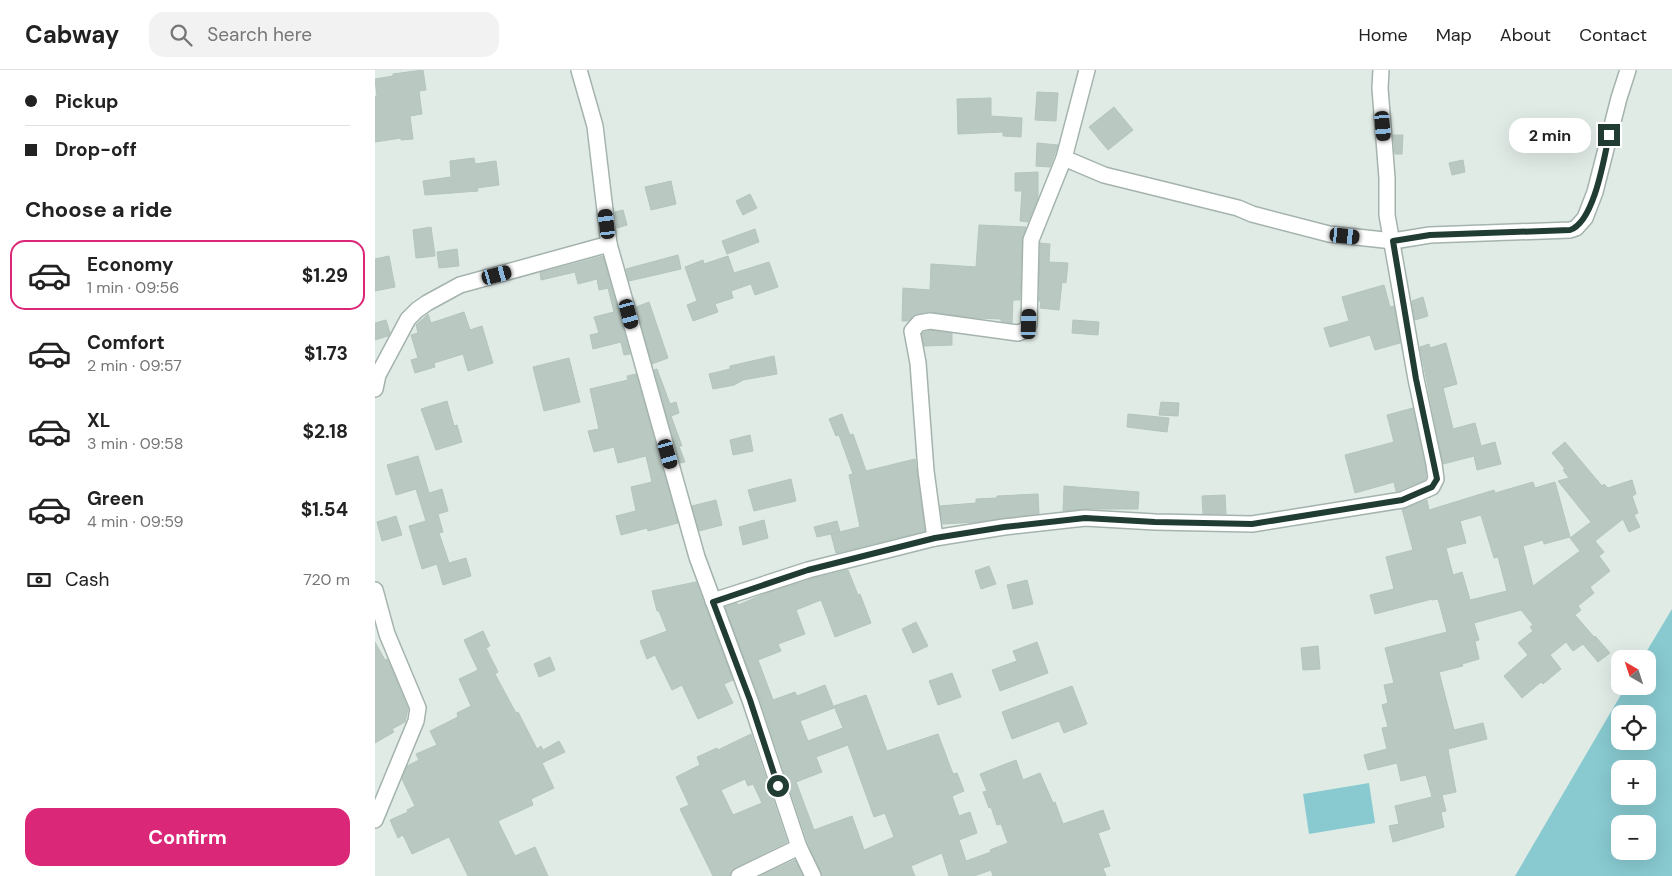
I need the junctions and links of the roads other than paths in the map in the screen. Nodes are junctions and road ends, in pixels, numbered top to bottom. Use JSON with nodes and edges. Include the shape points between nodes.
{"nodes":[{"id":1,"x":579,"y":70,"type":"edge"},
{"id":2,"x":1087,"y":70,"type":"edge"},
{"id":3,"x":1381,"y":70,"type":"edge"},
{"id":4,"x":1629,"y":70,"type":"edge"},
{"id":5,"x":1064,"y":158,"type":"junction"},
{"id":6,"x":1393,"y":241,"type":"junction"},
{"id":7,"x":609,"y":244,"type":"junction"},
{"id":8,"x":375,"y":389,"type":"edge"},
{"id":9,"x":935,"y":538,"type":"junction"},
{"id":10,"x":375,"y":590,"type":"edge"},
{"id":11,"x":713,"y":602,"type":"junction"},
{"id":12,"x":375,"y":820,"type":"edge"},
{"id":13,"x":799,"y":848,"type":"junction"},
{"id":14,"x":739,"y":876,"type":"edge"},
{"id":15,"x":813,"y":876,"type":"edge"}],
"edges":[{"from":1,"to":7,"type":"street","via":[[595,126]]},
{"from":2,"to":5,"type":"street"},
{"from":3,"to":6,"type":"street","via":[[1387,215]]},
{"from":4,"to":6,"type":"street","via":[[1595,192],[1585,218],[1576,228],[1430,235]]},
{"from":5,"to":6,"type":"street","via":[[1104,175],[1329,234]]},
{"from":5,"to":9,"type":"street","via":[[1031,240],[1029,324],[1026,330],[1018,333],[930,321],[919,323],[913,332]]},
{"from":6,"to":9,"type":"street","via":[[1437,479],[1432,487],[1402,500],[1252,524],[1085,518]]},
{"from":7,"to":8,"type":"street","via":[[460,285],[427,303],[408,319],[378,375]]},
{"from":7,"to":11,"type":"street","via":[[697,557]]},
{"from":9,"to":11,"type":"street","via":[[808,570]]},
{"from":10,"to":12,"type":"street","via":[[387,634],[418,708],[416,721]]},
{"from":11,"to":13,"type":"street","via":[[750,700]]},
{"from":13,"to":14,"type":"street"},
{"from":13,"to":15,"type":"street"}]}
